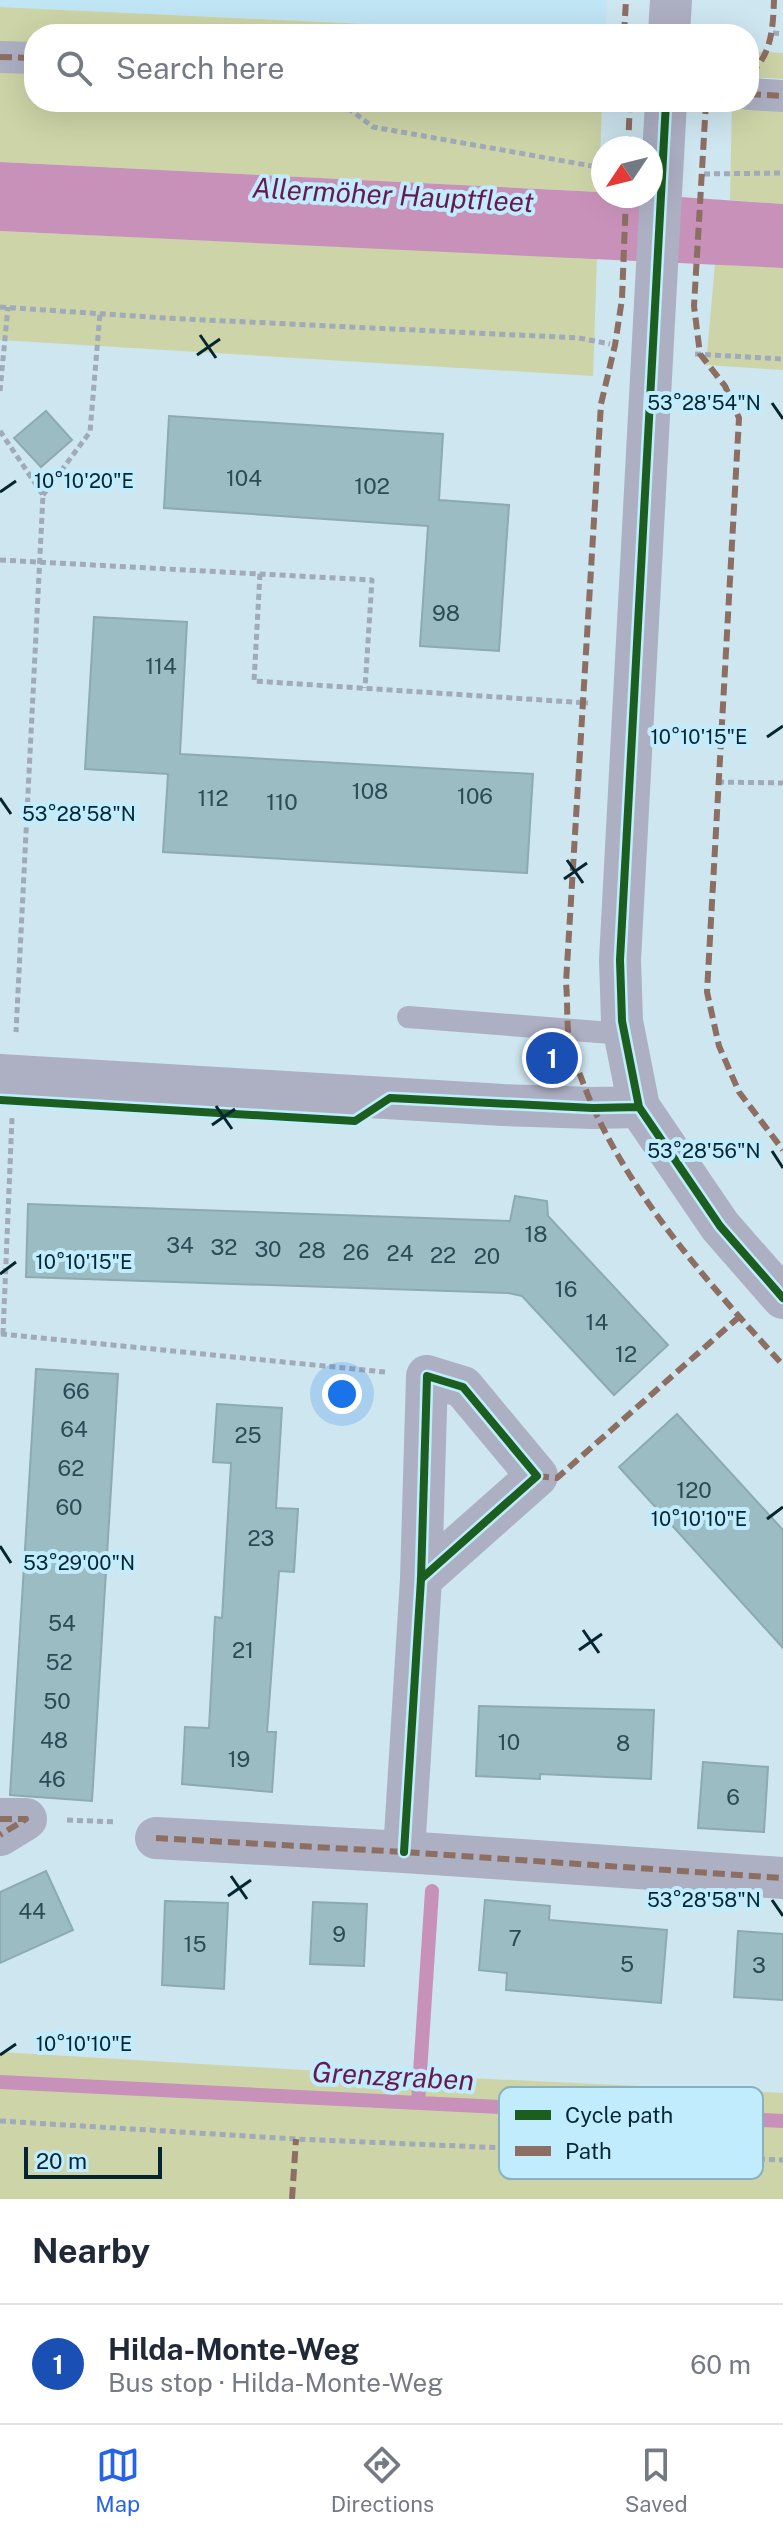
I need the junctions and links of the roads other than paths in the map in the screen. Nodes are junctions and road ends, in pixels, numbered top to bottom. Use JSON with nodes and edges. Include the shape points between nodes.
{"nodes":[{"id":1,"x":671,"y":0,"type":"edge"},
{"id":2,"x":670,"y":24,"type":"edge"},
{"id":3,"x":0,"y":57,"type":"edge"},
{"id":4,"x":24,"y":58,"type":"edge"},
{"id":5,"x":759,"y":95,"type":"edge"},
{"id":6,"x":783,"y":96,"type":"edge"},
{"id":7,"x":665,"y":112,"type":"edge"},
{"id":8,"x":408,"y":1017,"type":"dead end"},
{"id":9,"x":624,"y":1034,"type":"junction"},
{"id":10,"x":7,"y":1076,"type":"edge"},
{"id":11,"x":639,"y":1107,"type":"junction"},
{"id":12,"x":783,"y":1298,"type":"edge"},
{"id":13,"x":421,"y":1579,"type":"junction"},
{"id":14,"x":156,"y":1838,"type":"road end"},
{"id":15,"x":404,"y":1852,"type":"junction"},
{"id":16,"x":783,"y":1878,"type":"edge"}],
"edges":[{"from":1,"to":2,"type":"street"},
{"from":3,"to":4,"type":"street"},
{"from":5,"to":6,"type":"street"},
{"from":7,"to":9,"type":"street","bridge":true,"via":[[620,960]]},
{"from":8,"to":9,"type":"lane"},
{"from":9,"to":11,"type":"street"},
{"from":10,"to":11,"type":"street","via":[[503,1105]]},
{"from":11,"to":12,"type":"street","via":[[720,1226]]},
{"from":13,"to":13,"type":"street","via":[[427,1376],[463,1387],[537,1476]]},
{"from":13,"to":15,"type":"street"},
{"from":14,"to":15,"type":"street"},
{"from":15,"to":16,"type":"street"}]}
